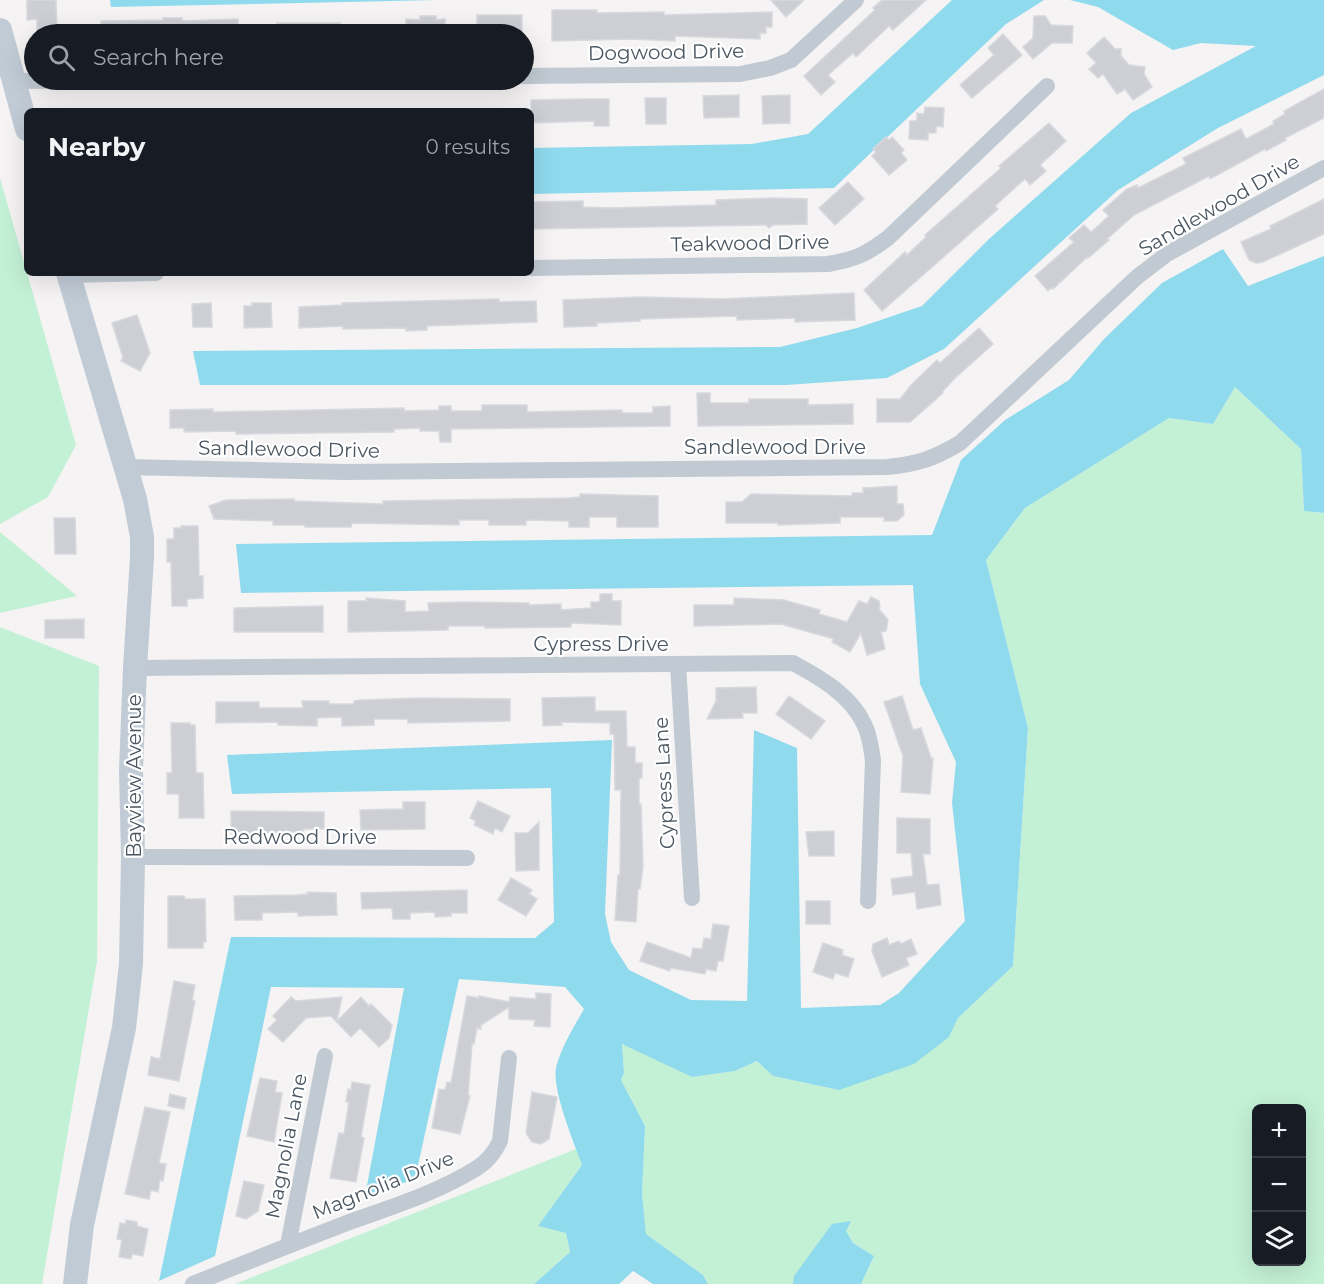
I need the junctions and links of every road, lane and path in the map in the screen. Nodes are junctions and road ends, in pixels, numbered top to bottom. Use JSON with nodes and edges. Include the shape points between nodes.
{"nodes":[{"id":1,"x":856,"y":0,"type":"edge"},
{"id":2,"x":0,"y":30,"type":"edge"},
{"id":3,"x":534,"y":76,"type":"edge"},
{"id":4,"x":13,"y":81,"type":"junction"},
{"id":5,"x":24,"y":81,"type":"edge"},
{"id":6,"x":1047,"y":86,"type":"dead end"},
{"id":7,"x":24,"y":119,"type":"edge"},
{"id":8,"x":1324,"y":168,"type":"edge"},
{"id":9,"x":534,"y":268,"type":"edge"},
{"id":10,"x":69,"y":276,"type":"edge"},
{"id":11,"x":125,"y":467,"type":"junction"},
{"id":12,"x":678,"y":664,"type":"junction"},
{"id":13,"x":135,"y":668,"type":"junction"},
{"id":14,"x":133,"y":857,"type":"junction"},
{"id":15,"x":467,"y":858,"type":"dead end"},
{"id":16,"x":692,"y":898,"type":"dead end"},
{"id":17,"x":868,"y":901,"type":"dead end"},
{"id":18,"x":325,"y":1056,"type":"dead end"},
{"id":19,"x":510,"y":1058,"type":"dead end"},
{"id":20,"x":288,"y":1245,"type":"junction"},
{"id":21,"x":75,"y":1284,"type":"edge"},
{"id":22,"x":193,"y":1284,"type":"edge"}],
"edges":[{"from":1,"to":3,"type":"street","name":"Dogwood Drive","via":[[791,60],[770,68],[740,74]]},
{"from":2,"to":4,"type":"main road"},
{"from":4,"to":5,"type":"street"},
{"from":4,"to":7,"type":"main road"},
{"from":6,"to":9,"type":"street","name":"Teakwood Drive","via":[[888,238],[867,254],[849,261]]},
{"from":8,"to":11,"type":"street","name":"Sandlewood Drive","via":[[1167,254],[1137,277],[960,443],[917,464],[356,472]]},
{"from":10,"to":11,"type":"main road","name":"Bayview Avenue"},
{"from":11,"to":13,"type":"main road","name":"Bayview Avenue","via":[[142,537]]},
{"from":12,"to":13,"type":"street","name":"Cypress Drive"},
{"from":12,"to":16,"type":"street","name":"Cypress Lane"},
{"from":12,"to":17,"type":"street","name":"Cypress Drive","via":[[793,663],[816,675],[852,707],[864,723],[873,760]]},
{"from":13,"to":14,"type":"main road","name":"Bayview Avenue"},
{"from":14,"to":15,"type":"street","name":"Redwood Drive"},
{"from":14,"to":21,"type":"main road","name":"Bayview Avenue","via":[[131,964],[124,1028],[82,1225]]},
{"from":18,"to":20,"type":"street","name":"Magnolia Lane"},
{"from":19,"to":20,"type":"street","name":"Magnolia Drive","via":[[500,1141],[495,1153],[480,1167],[424,1195]]},
{"from":20,"to":22,"type":"street","name":"Magnolia Drive"}]}
